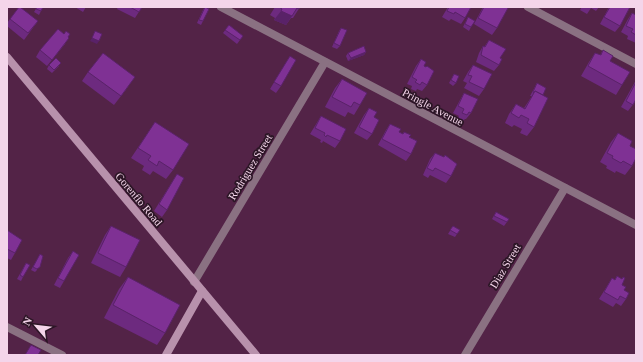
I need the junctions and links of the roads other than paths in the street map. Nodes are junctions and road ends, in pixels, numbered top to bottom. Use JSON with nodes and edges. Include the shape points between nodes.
{"nodes":[{"id":1,"x":221,"y":7,"type":"edge"},
{"id":2,"x":528,"y":7,"type":"edge"},
{"id":3,"x":7,"y":56,"type":"edge"},
{"id":4,"x":325,"y":62,"type":"junction"},
{"id":5,"x":636,"y":64,"type":"edge"},
{"id":6,"x":565,"y":188,"type":"junction"},
{"id":7,"x":636,"y":225,"type":"edge"},
{"id":8,"x":194,"y":282,"type":"junction"},
{"id":9,"x":202,"y":290,"type":"junction"},
{"id":10,"x":7,"y":326,"type":"edge"},
{"id":11,"x":62,"y":355,"type":"edge"},
{"id":12,"x":166,"y":355,"type":"edge"},
{"id":13,"x":256,"y":355,"type":"edge"},
{"id":14,"x":465,"y":355,"type":"edge"}],
"edges":[{"from":1,"to":4,"type":"street","name":"Pringle Avenue"},
{"from":2,"to":5,"type":"street"},
{"from":3,"to":8,"type":"main road","name":"Gorenflo Road"},
{"from":4,"to":6,"type":"street","name":"Pringle Avenue"},
{"from":4,"to":8,"type":"street","name":"Rodriguez Street"},
{"from":6,"to":7,"type":"street","name":"Pringle Avenue"},
{"from":6,"to":14,"type":"street","name":"Diaz Street"},
{"from":8,"to":9,"type":"main road","name":"Gorenflo Road"},
{"from":9,"to":12,"type":"main road"},
{"from":9,"to":13,"type":"main road","name":"Gorenflo Road"},
{"from":10,"to":11,"type":"street"}]}
